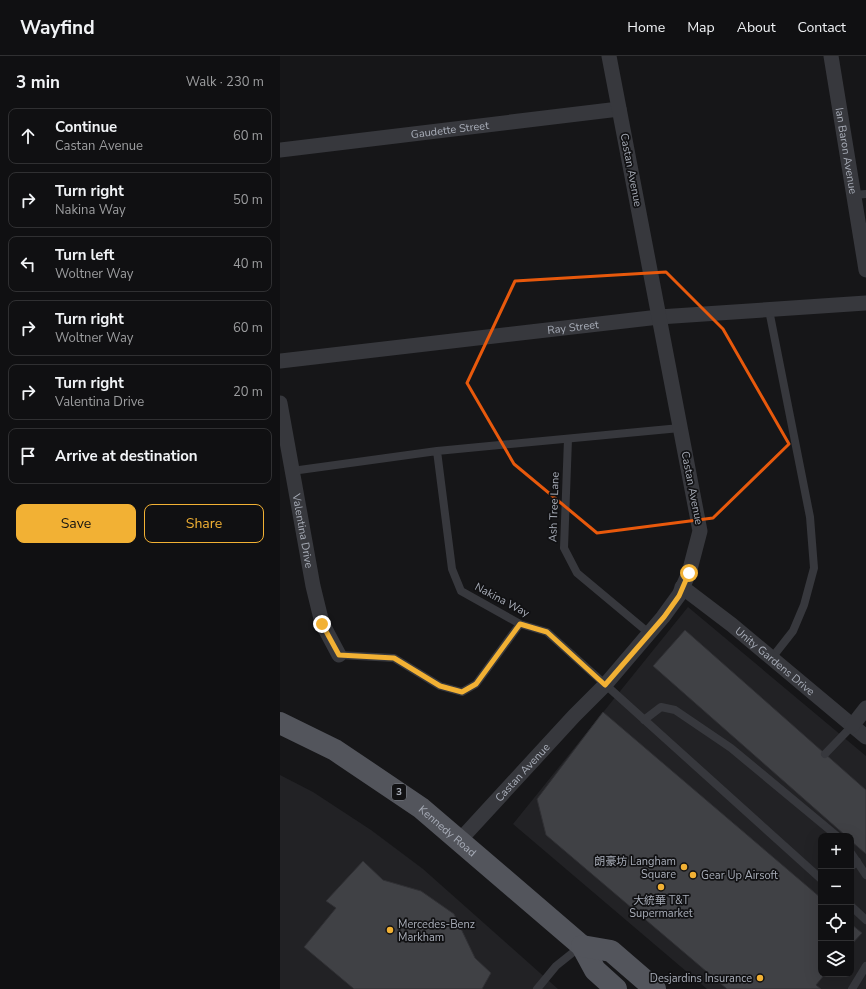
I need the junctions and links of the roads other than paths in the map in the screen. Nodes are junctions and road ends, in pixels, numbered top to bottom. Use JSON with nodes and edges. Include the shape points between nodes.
{"nodes":[{"id":1,"x":609,"y":56,"type":"edge"},
{"id":2,"x":831,"y":56,"type":"edge"},
{"id":3,"x":619,"y":109,"type":"junction"},
{"id":4,"x":280,"y":150,"type":"edge"},
{"id":5,"x":860,"y":194,"type":"edge"},
{"id":6,"x":866,"y":270,"type":"edge"},
{"id":7,"x":866,"y":303,"type":"edge"},
{"id":8,"x":768,"y":310,"type":"junction"},
{"id":9,"x":659,"y":317,"type":"junction"},
{"id":10,"x":280,"y":361,"type":"edge"},
{"id":11,"x":280,"y":402,"type":"edge"},
{"id":12,"x":680,"y":428,"type":"junction"},
{"id":13,"x":568,"y":439,"type":"junction"},
{"id":14,"x":437,"y":451,"type":"junction"},
{"id":15,"x":292,"y":471,"type":"junction"},
{"id":16,"x":682,"y":586,"type":"junction"},
{"id":17,"x":520,"y":624,"type":"junction"},
{"id":18,"x":650,"y":634,"type":"junction"},
{"id":19,"x":339,"y":655,"type":"joint"},
{"id":20,"x":771,"y":659,"type":"junction"},
{"id":21,"x":605,"y":685,"type":"junction"},
{"id":22,"x":866,"y":708,"type":"edge"},
{"id":23,"x":644,"y":720,"type":"junction"},
{"id":24,"x":280,"y":723,"type":"edge"},
{"id":25,"x":852,"y":726,"type":"junction"},
{"id":26,"x":866,"y":737,"type":"edge"},
{"id":27,"x":825,"y":754,"type":"dead end"},
{"id":28,"x":834,"y":833,"type":"edge"},
{"id":29,"x":460,"y":840,"type":"junction"},
{"id":30,"x":854,"y":857,"type":"edge"},
{"id":31,"x":857,"y":861,"type":"junction"},
{"id":32,"x":854,"y":864,"type":"edge"},
{"id":33,"x":866,"y":875,"type":"edge"},
{"id":34,"x":818,"y":877,"type":"edge"},
{"id":35,"x":854,"y":909,"type":"edge"},
{"id":36,"x":866,"y":920,"type":"edge"},
{"id":37,"x":582,"y":946,"type":"junction"},
{"id":38,"x":866,"y":966,"type":"edge"},
{"id":39,"x":537,"y":989,"type":"edge"},
{"id":40,"x":616,"y":989,"type":"edge"},
{"id":41,"x":655,"y":989,"type":"edge"},
{"id":42,"x":852,"y":989,"type":"edge"}],
"edges":[{"from":1,"to":3,"type":"street","name":"Castan Avenue"},
{"from":2,"to":5,"type":"street","name":"Ian Baron Avenue"},
{"from":3,"to":4,"type":"street","name":"Gaudette Street"},
{"from":3,"to":9,"type":"street","name":"Castan Avenue"},
{"from":5,"to":6,"type":"street","name":"Ian Baron Avenue"},
{"from":7,"to":8,"type":"street","name":"Ray Street"},
{"from":8,"to":9,"type":"street","name":"Ray Street"},
{"from":8,"to":20,"type":"lane","via":[[810,517],[814,568],[804,605],[793,631]]},
{"from":9,"to":10,"type":"street","name":"Ray Street"},
{"from":9,"to":12,"type":"street","name":"Castan Avenue"},
{"from":11,"to":15,"type":"street","name":"Valentina Drive"},
{"from":12,"to":13,"type":"lane"},
{"from":12,"to":16,"type":"street","name":"Castan Avenue","via":[[700,531],[689,573]]},
{"from":13,"to":14,"type":"lane"},
{"from":13,"to":18,"type":"lane","name":"Ash Tree Lane","via":[[564,548],[577,573]]},
{"from":14,"to":15,"type":"lane"},
{"from":14,"to":17,"type":"lane","name":"Nakina Way","via":[[452,569],[461,591]]},
{"from":15,"to":19,"type":"street","name":"Valentina Drive","via":[[322,624]]},
{"from":16,"to":18,"type":"street","name":"Castan Avenue","via":[[679,596]]},
{"from":16,"to":20,"type":"street","name":"Unity Gardens Drive"},
{"from":17,"to":19,"type":"lane","via":[[476,684],[462,692],[440,686],[394,658]]},
{"from":17,"to":21,"type":"lane","name":"Nakina Way","via":[[547,632]]},
{"from":18,"to":21,"type":"street","name":"Castan Avenue"},
{"from":20,"to":25,"type":"street","name":"Unity Gardens Drive"},
{"from":21,"to":23,"type":"lane","name":"Nakina Way"},
{"from":21,"to":29,"type":"street","name":"Castan Avenue"},
{"from":22,"to":25,"type":"street"},
{"from":23,"to":28,"type":"lane","via":[[661,707],[675,710],[789,792]]},
{"from":23,"to":34,"type":"lane","name":"Nakina Way"},
{"from":24,"to":29,"type":"main road","name":"Kennedy Road","number":"3","via":[[335,750],[381,779]]},
{"from":25,"to":26,"type":"street","name":"Unity Gardens Drive"},
{"from":25,"to":27,"type":"lane"},
{"from":29,"to":37,"type":"main road","name":"Kennedy Road","number":"3"},
{"from":30,"to":31,"type":"lane"},
{"from":31,"to":32,"type":"lane"},
{"from":31,"to":33,"type":"lane"},
{"from":35,"to":36,"type":"lane"},
{"from":37,"to":39,"type":"lane","via":[[556,966]]},
{"from":37,"to":40,"type":"main road","name":"Kennedy Road","number":"3","via":[[595,970]]},
{"from":37,"to":41,"type":"main road","via":[[611,951]]},
{"from":38,"to":42,"type":"lane"}]}
